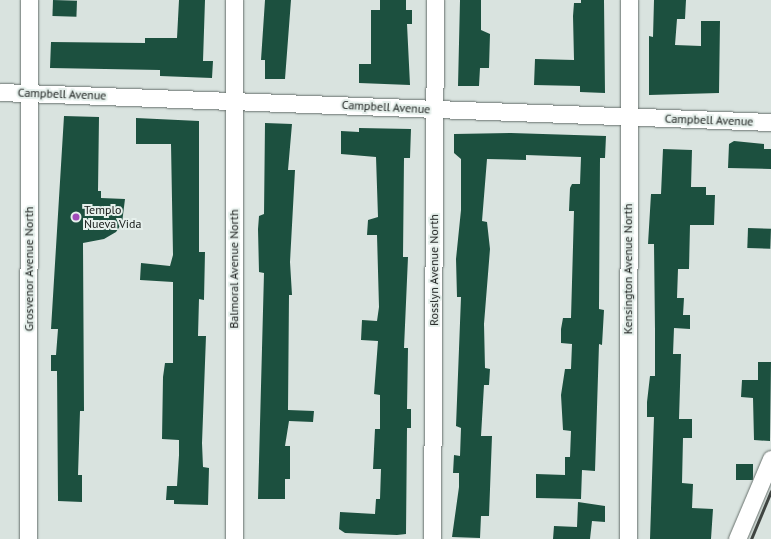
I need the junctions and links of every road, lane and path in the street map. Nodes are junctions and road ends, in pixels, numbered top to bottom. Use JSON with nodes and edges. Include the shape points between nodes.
{"nodes":[{"id":1,"x":29,"y":0,"type":"edge"},
{"id":2,"x":234,"y":0,"type":"edge"},
{"id":3,"x":435,"y":0,"type":"edge"},
{"id":4,"x":629,"y":0,"type":"edge"},
{"id":5,"x":0,"y":92,"type":"edge"},
{"id":6,"x":29,"y":93,"type":"junction"},
{"id":7,"x":234,"y":101,"type":"junction"},
{"id":8,"x":435,"y":110,"type":"junction"},
{"id":9,"x":628,"y":118,"type":"junction"},
{"id":10,"x":771,"y":122,"type":"edge"},
{"id":11,"x":771,"y":459,"type":"edge"},
{"id":12,"x":28,"y":539,"type":"edge"},
{"id":13,"x":234,"y":539,"type":"edge"},
{"id":14,"x":432,"y":539,"type":"edge"},
{"id":15,"x":628,"y":539,"type":"edge"},
{"id":16,"x":737,"y":539,"type":"edge"}],
"edges":[{"from":1,"to":6,"type":"street","name":"Grosvenor Avenue North"},
{"from":2,"to":7,"type":"street","name":"Balmoral Avenue North"},
{"from":3,"to":8,"type":"street","name":"Rosslyn Avenue North"},
{"from":4,"to":9,"type":"street","name":"Kensington Avenue North"},
{"from":5,"to":6,"type":"street","name":"Campbell Avenue"},
{"from":6,"to":7,"type":"street","name":"Campbell Avenue"},
{"from":6,"to":12,"type":"street","name":"Grosvenor Avenue North"},
{"from":7,"to":8,"type":"street","name":"Campbell Avenue"},
{"from":7,"to":13,"type":"street","name":"Balmoral Avenue North"},
{"from":8,"to":9,"type":"street","name":"Campbell Avenue"},
{"from":8,"to":14,"type":"street","name":"Rosslyn Avenue North"},
{"from":9,"to":10,"type":"street","name":"Campbell Avenue"},
{"from":9,"to":15,"type":"street","name":"Kensington Avenue North"},
{"from":11,"to":16,"type":"street"}]}
